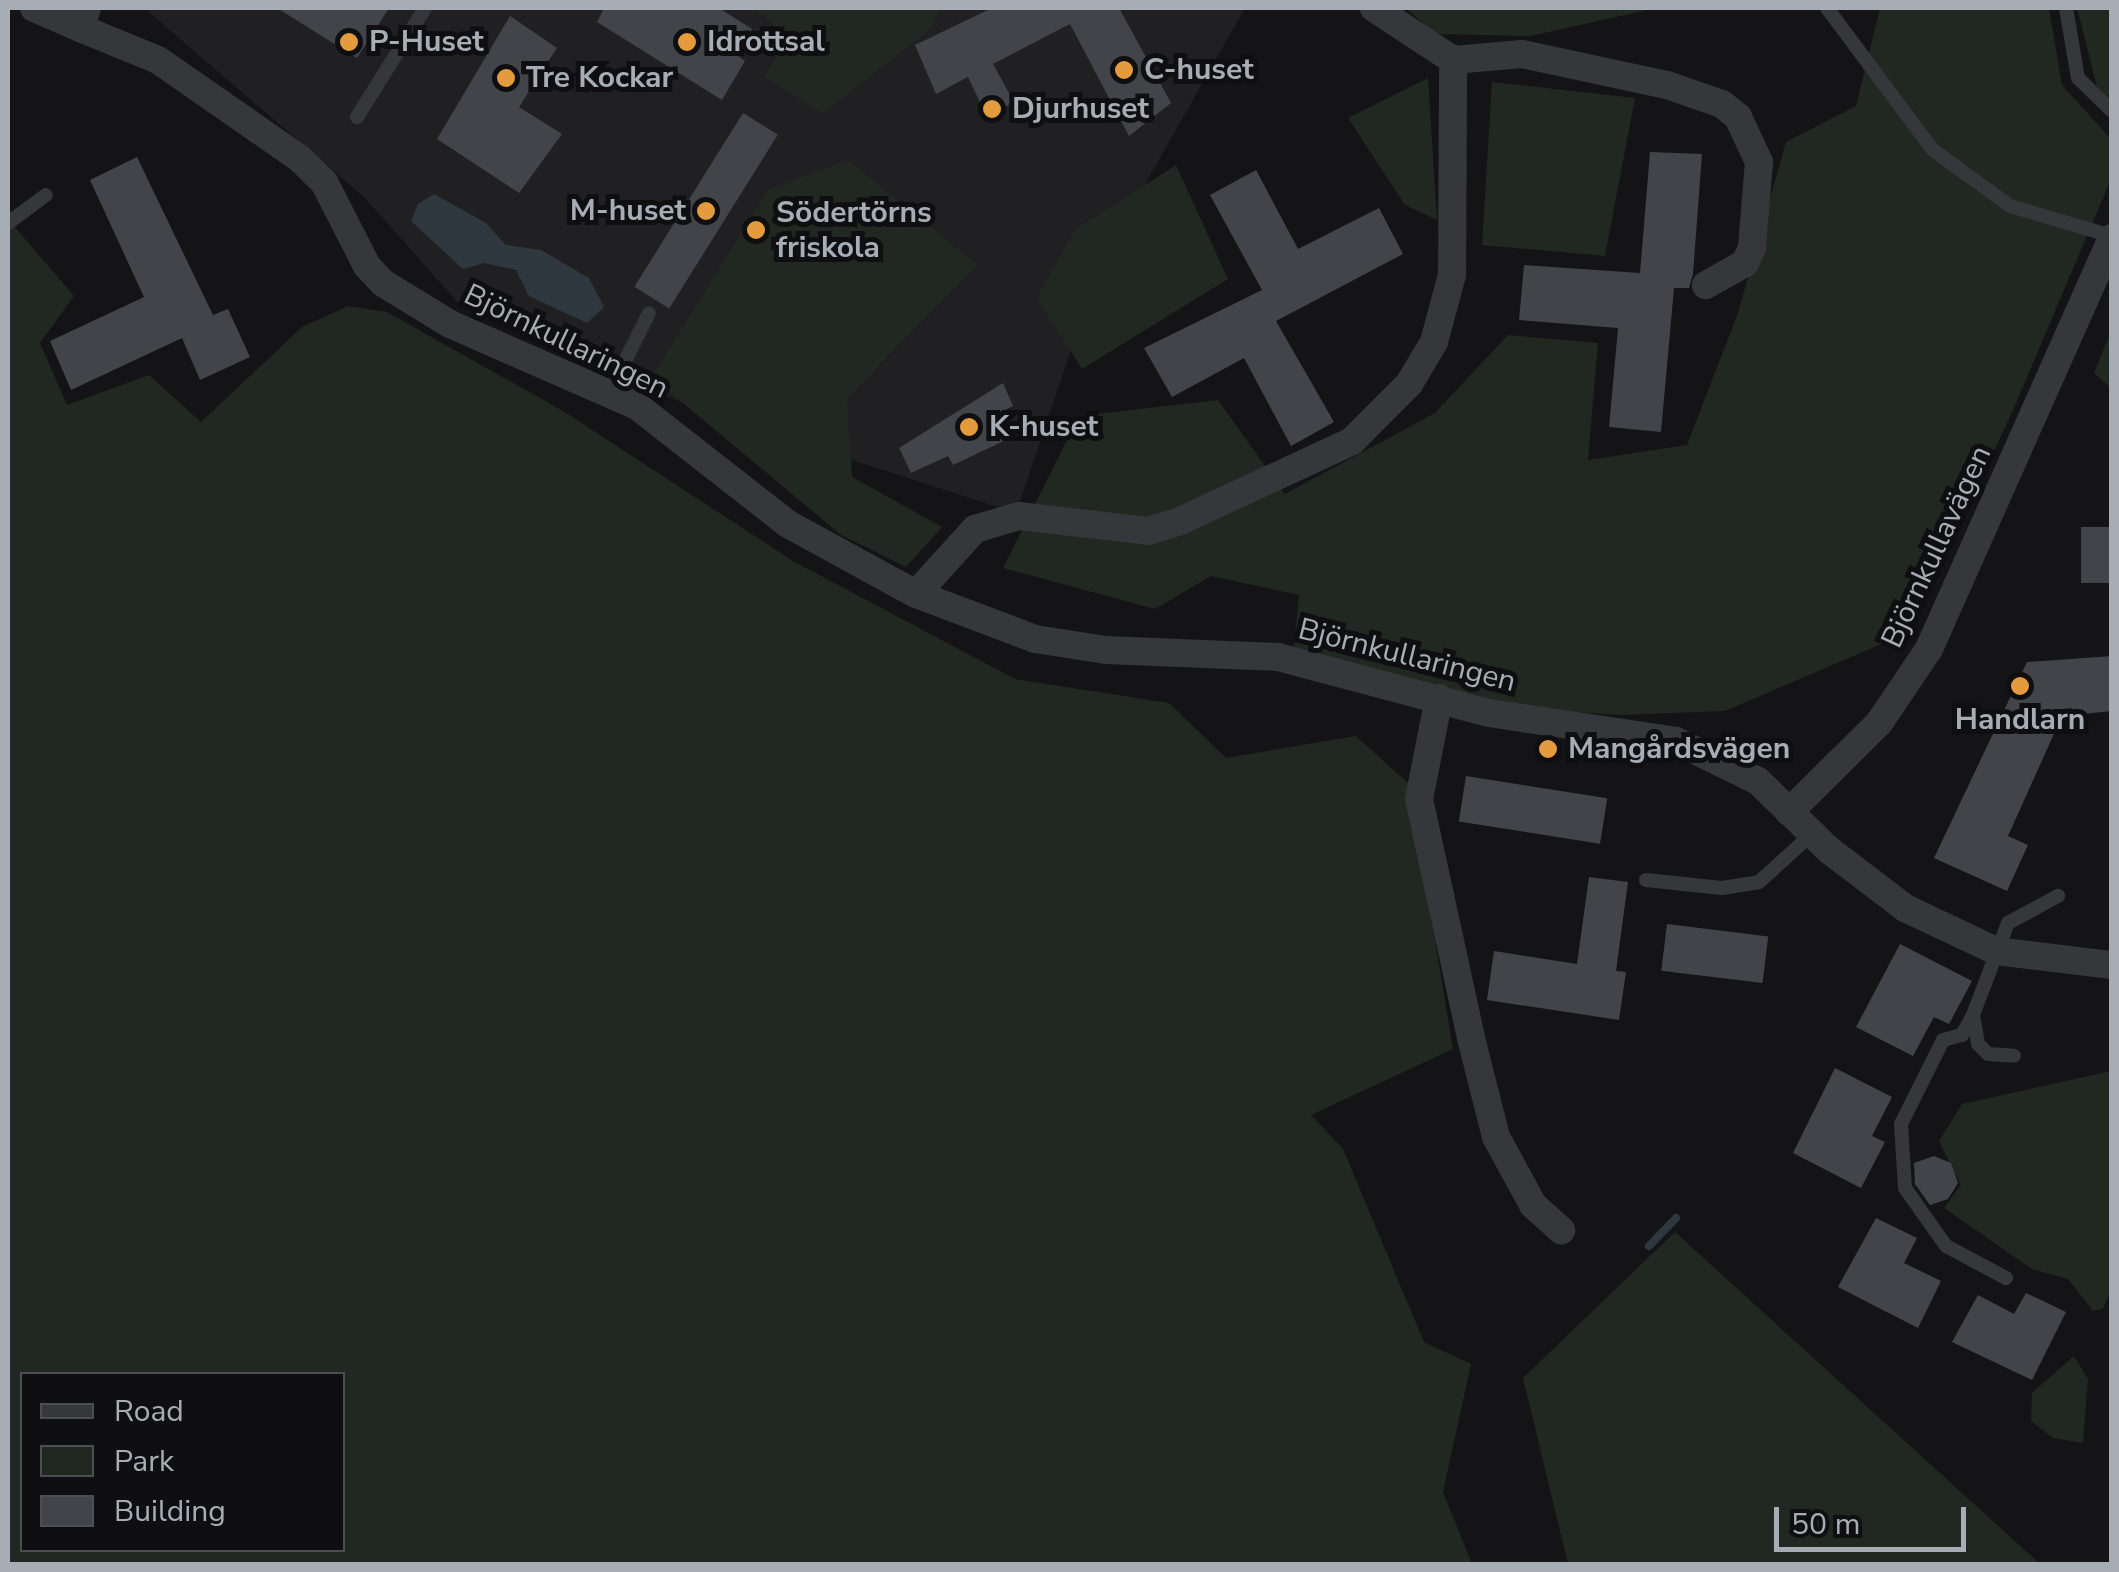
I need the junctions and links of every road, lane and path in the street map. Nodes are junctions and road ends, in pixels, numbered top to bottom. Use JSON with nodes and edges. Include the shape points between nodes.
{"nodes":[{"id":1,"x":34,"y":8,"type":"edge"},
{"id":2,"x":425,"y":8,"type":"edge"},
{"id":3,"x":1374,"y":8,"type":"edge"},
{"id":4,"x":1827,"y":8,"type":"edge"},
{"id":5,"x":2066,"y":8,"type":"edge"},
{"id":6,"x":84,"y":18,"type":"edge"},
{"id":7,"x":1453,"y":60,"type":"junction"},
{"id":8,"x":2112,"y":111,"type":"edge"},
{"id":9,"x":356,"y":117,"type":"dead end"},
{"id":10,"x":46,"y":195,"type":"dead end"},
{"id":11,"x":8,"y":223,"type":"edge"},
{"id":12,"x":2112,"y":237,"type":"edge"},
{"id":13,"x":1706,"y":285,"type":"dead end"},
{"id":14,"x":649,"y":313,"type":"dead end"},
{"id":15,"x":609,"y":393,"type":"junction"},
{"id":16,"x":916,"y":594,"type":"junction"},
{"id":17,"x":1438,"y":698,"type":"junction"},
{"id":18,"x":1788,"y":812,"type":"junction"},
{"id":19,"x":1812,"y":834,"type":"junction"},
{"id":20,"x":1646,"y":880,"type":"dead end"},
{"id":21,"x":2058,"y":896,"type":"dead end"},
{"id":22,"x":1996,"y":951,"type":"junction"},
{"id":23,"x":2112,"y":965,"type":"edge"},
{"id":24,"x":1973,"y":1016,"type":"junction"},
{"id":25,"x":2014,"y":1056,"type":"dead end"},
{"id":26,"x":1561,"y":1230,"type":"dead end"},
{"id":27,"x":2006,"y":1278,"type":"dead end"}],
"edges":[{"from":1,"to":6,"type":"street"},
{"from":2,"to":9,"type":"lane"},
{"from":3,"to":7,"type":"street"},
{"from":4,"to":12,"type":"lane","via":[[1934,150],[2010,206]]},
{"from":5,"to":8,"type":"lane","via":[[2078,78]]},
{"from":6,"to":15,"type":"street","name":"Björnkullaringen","via":[[279,142],[324,182],[367,266],[383,283],[450,324]]},
{"from":7,"to":13,"type":"street","via":[[1522,54],[1666,85],[1738,116],[1759,162],[1752,248],[1745,263]]},
{"from":7,"to":16,"type":"street","via":[[1452,276],[1434,342],[1409,384],[1368,426],[1316,460],[1148,531],[1055,516],[996,520],[974,529]]},
{"from":10,"to":11,"type":"lane"},
{"from":12,"to":18,"type":"street","name":"Björnkullavägen","via":[[1929,649],[1879,723]]},
{"from":14,"to":15,"type":"lane"},
{"from":15,"to":16,"type":"street","name":"Björnkullaringen","via":[[666,426],[823,548]]},
{"from":16,"to":17,"type":"street","name":"Björnkullaringen","via":[[1034,639],[1106,650],[1278,657]]},
{"from":17,"to":18,"type":"street","name":"Björnkullaringen","via":[[1708,751],[1758,781]]},
{"from":17,"to":26,"type":"street","via":[[1419,799],[1471,1038],[1496,1137],[1533,1205]]},
{"from":18,"to":19,"type":"street"},
{"from":19,"to":20,"type":"lane","via":[[1760,882],[1722,888]]},
{"from":19,"to":22,"type":"street","via":[[1878,892]]},
{"from":21,"to":22,"type":"lane","via":[[2008,923]]},
{"from":22,"to":23,"type":"street"},
{"from":22,"to":24,"type":"lane"},
{"from":24,"to":25,"type":"lane","via":[[1978,1044],[1988,1054]]},
{"from":24,"to":27,"type":"lane","via":[[1962,1035],[1943,1040],[1908,1106],[1901,1124],[1905,1188],[1946,1246]]}]}
